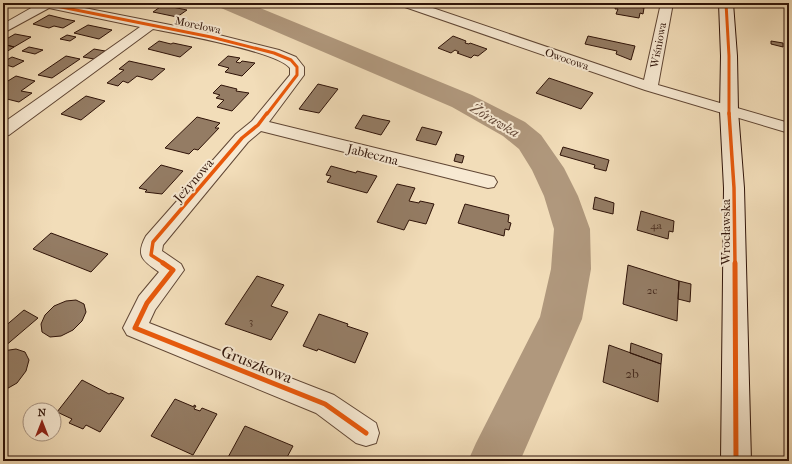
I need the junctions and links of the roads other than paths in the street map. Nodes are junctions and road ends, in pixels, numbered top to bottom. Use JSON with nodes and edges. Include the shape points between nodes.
{"nodes":[{"id":1,"x":406,"y":3,"type":"edge"},
{"id":2,"x":667,"y":3,"type":"edge"},
{"id":3,"x":726,"y":3,"type":"edge"},
{"id":4,"x":48,"y":4,"type":"edge"},
{"id":5,"x":151,"y":24,"type":"junction"},
{"id":6,"x":3,"y":29,"type":"edge"},
{"id":7,"x":274,"y":53,"type":"joint"},
{"id":8,"x":650,"y":87,"type":"junction"},
{"id":9,"x":729,"y":111,"type":"junction"},
{"id":10,"x":258,"y":125,"type":"junction"},
{"id":11,"x":789,"y":128,"type":"edge"},
{"id":12,"x":3,"y":131,"type":"edge"},
{"id":13,"x":488,"y":182,"type":"dead end"},
{"id":14,"x":135,"y":328,"type":"joint"},
{"id":15,"x":366,"y":432,"type":"dead end"},
{"id":16,"x":736,"y":461,"type":"edge"}],
"edges":[{"from":1,"to":8,"type":"street","name":"Owocowa"},
{"from":2,"to":8,"type":"street","name":"Wiśniowa"},
{"from":3,"to":9,"type":"street","name":"Wrocławska"},
{"from":4,"to":5,"type":"street","name":"Morelowa"},
{"from":4,"to":6,"type":"street"},
{"from":5,"to":7,"type":"street","name":"Morelowa"},
{"from":5,"to":12,"type":"street"},
{"from":7,"to":10,"type":"street","name":"Jeżynowa","via":[[291,60],[297,67],[297,74]]},
{"from":8,"to":9,"type":"street","name":"Owocowa"},
{"from":9,"to":11,"type":"street","name":"Owocowa"},
{"from":9,"to":16,"type":"street","name":"Wrocławska","via":[[734,188]]},
{"from":10,"to":13,"type":"street","name":"Jabłeczna"},
{"from":10,"to":14,"type":"street","name":"Jeżynowa","via":[[242,138],[153,242],[151,255],[173,270],[147,303]]},
{"from":14,"to":15,"type":"street","name":"Gruszkowa","via":[[326,404]]}]}
